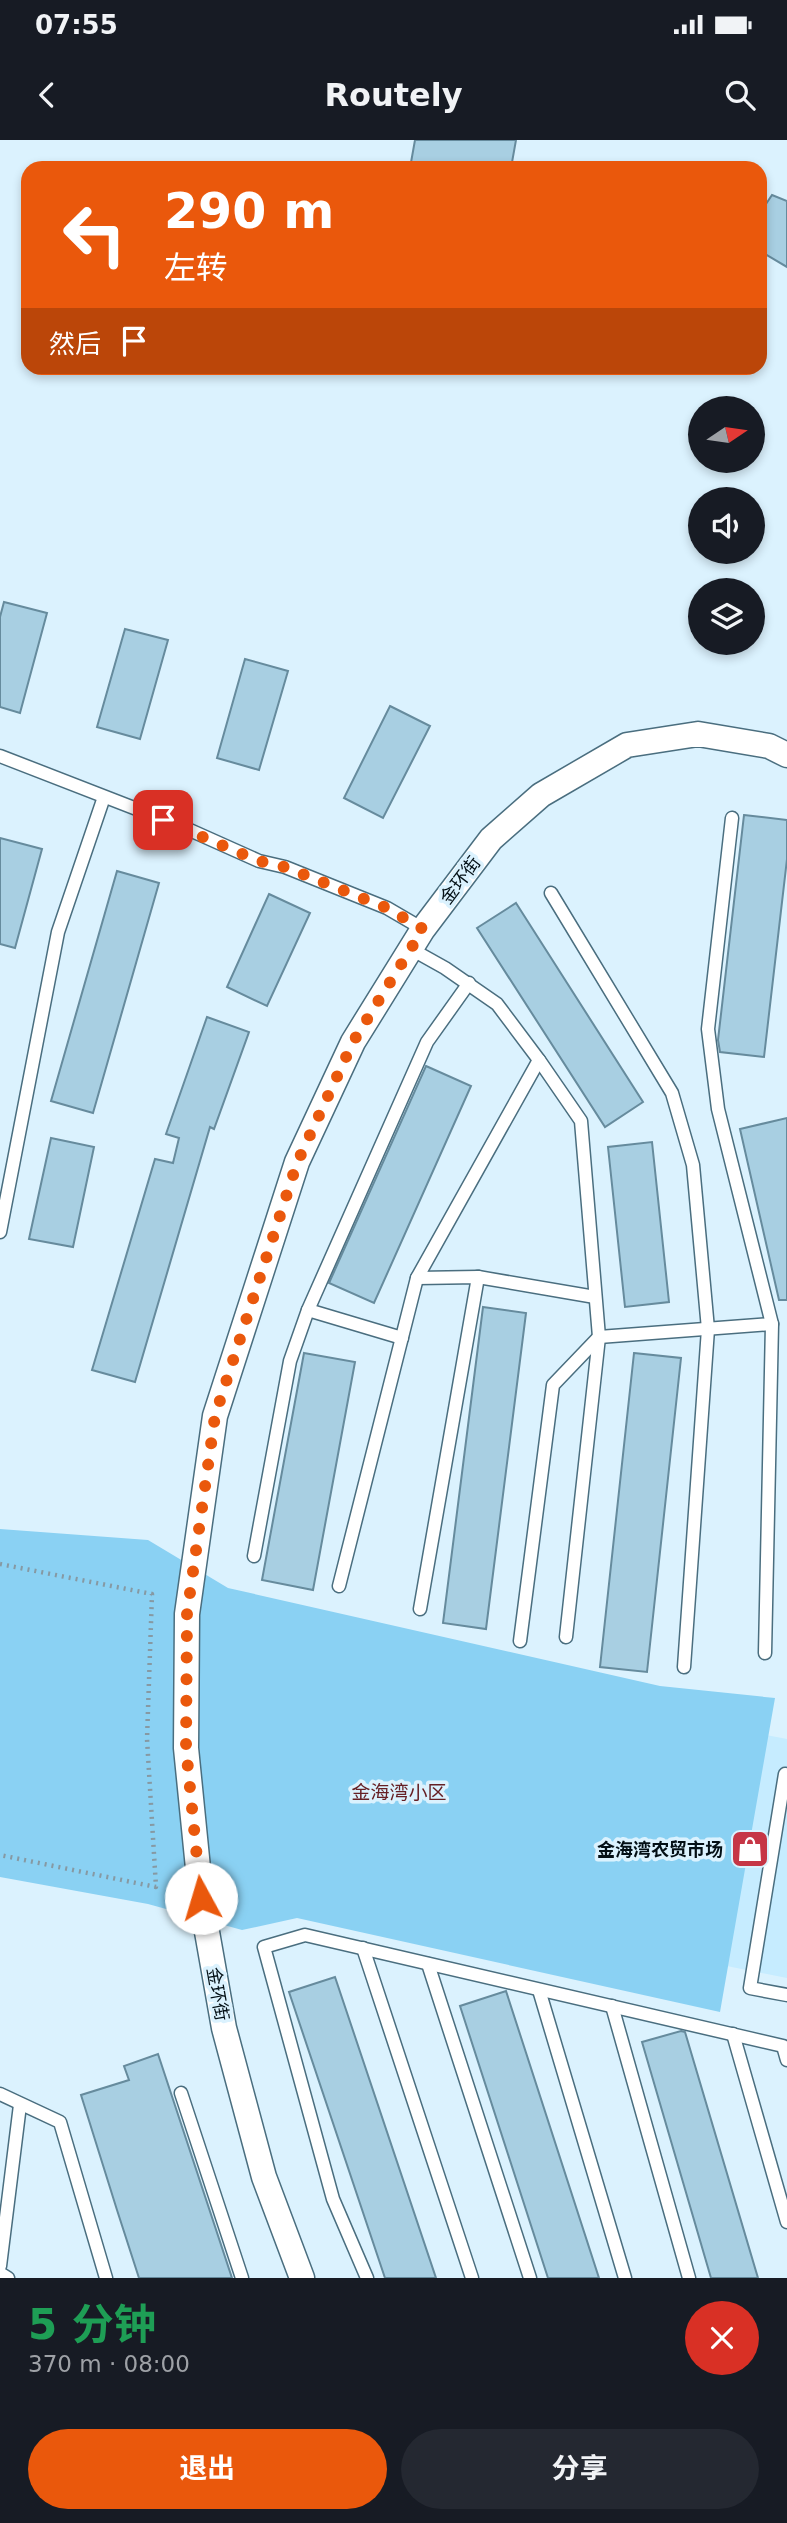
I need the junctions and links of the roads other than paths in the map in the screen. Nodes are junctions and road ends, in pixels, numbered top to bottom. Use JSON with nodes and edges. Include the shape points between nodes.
{"nodes":[{"id":1,"x":787,"y":755,"type":"edge"},
{"id":2,"x":0,"y":756,"type":"edge"},
{"id":3,"x":104,"y":797,"type":"junction"},
{"id":4,"x":732,"y":817,"type":"dead end"},
{"id":5,"x":551,"y":893,"type":"dead end"},
{"id":6,"x":417,"y":939,"type":"junction"},
{"id":7,"x":469,"y":984,"type":"junction"},
{"id":8,"x":539,"y":1060,"type":"junction"},
{"id":9,"x":0,"y":1232,"type":"edge"},
{"id":10,"x":478,"y":1277,"type":"junction"},
{"id":11,"x":417,"y":1278,"type":"junction"},
{"id":12,"x":595,"y":1297,"type":"junction"},
{"id":13,"x":308,"y":1310,"type":"junction"},
{"id":14,"x":772,"y":1324,"type":"junction"},
{"id":15,"x":708,"y":1329,"type":"junction"},
{"id":16,"x":599,"y":1337,"type":"junction"},
{"id":17,"x":402,"y":1338,"type":"junction"},
{"id":18,"x":254,"y":1556,"type":"dead end"},
{"id":19,"x":339,"y":1586,"type":"dead end"},
{"id":20,"x":420,"y":1609,"type":"dead end"},
{"id":21,"x":566,"y":1637,"type":"dead end"},
{"id":22,"x":520,"y":1641,"type":"dead end"},
{"id":23,"x":765,"y":1653,"type":"dead end"},
{"id":24,"x":684,"y":1667,"type":"dead end"},
{"id":25,"x":785,"y":1774,"type":"dead end"},
{"id":26,"x":363,"y":1948,"type":"junction"},
{"id":27,"x":428,"y":1964,"type":"junction"},
{"id":28,"x":539,"y":1990,"type":"junction"},
{"id":29,"x":787,"y":1995,"type":"edge"},
{"id":30,"x":612,"y":2006,"type":"junction"},
{"id":31,"x":733,"y":2034,"type":"junction"},
{"id":32,"x":787,"y":2060,"type":"edge"},
{"id":33,"x":181,"y":2093,"type":"dead end"},
{"id":34,"x":0,"y":2094,"type":"edge"},
{"id":35,"x":20,"y":2105,"type":"junction"},
{"id":36,"x":787,"y":2222,"type":"edge"},
{"id":37,"x":0,"y":2266,"type":"edge"},
{"id":38,"x":0,"y":2273,"type":"edge"},
{"id":39,"x":8,"y":2278,"type":"edge"},
{"id":40,"x":106,"y":2278,"type":"edge"},
{"id":41,"x":242,"y":2278,"type":"edge"},
{"id":42,"x":302,"y":2278,"type":"edge"},
{"id":43,"x":367,"y":2278,"type":"edge"},
{"id":44,"x":472,"y":2278,"type":"edge"},
{"id":45,"x":530,"y":2278,"type":"edge"},
{"id":46,"x":625,"y":2278,"type":"edge"},
{"id":47,"x":689,"y":2278,"type":"edge"}],
"edges":[{"from":1,"to":6,"type":"street","name":"金环街","via":[[769,746],[698,734],[627,745],[541,795],[491,839]]},
{"from":2,"to":3,"type":"lane"},
{"from":3,"to":6,"type":"lane","via":[[374,902]]},
{"from":3,"to":9,"type":"lane","via":[[58,932]]},
{"from":4,"to":14,"type":"lane","via":[[708,1029],[718,1109]]},
{"from":5,"to":15,"type":"lane","via":[[672,1093],[693,1165]]},
{"from":6,"to":7,"type":"lane"},
{"from":6,"to":42,"type":"street","name":"金环街","via":[[353,1042],[297,1163],[215,1416],[187,1614],[186,1748],[201,1898],[224,2028],[247,2115],[264,2177]]},
{"from":7,"to":8,"type":"lane","via":[[496,1004]]},
{"from":7,"to":13,"type":"lane","via":[[427,1042]]},
{"from":8,"to":11,"type":"lane"},
{"from":8,"to":12,"type":"lane","via":[[581,1121]]},
{"from":10,"to":11,"type":"lane"},
{"from":10,"to":12,"type":"lane"},
{"from":10,"to":20,"type":"lane"},
{"from":11,"to":17,"type":"lane"},
{"from":12,"to":16,"type":"lane"},
{"from":13,"to":17,"type":"lane"},
{"from":13,"to":18,"type":"lane","via":[[290,1361]]},
{"from":14,"to":15,"type":"lane"},
{"from":14,"to":23,"type":"lane"},
{"from":15,"to":16,"type":"lane"},
{"from":15,"to":24,"type":"lane"},
{"from":16,"to":21,"type":"lane"},
{"from":16,"to":22,"type":"lane","via":[[553,1385]]},
{"from":17,"to":19,"type":"lane"},
{"from":25,"to":29,"type":"lane","via":[[750,1989]]},
{"from":26,"to":27,"type":"lane"},
{"from":26,"to":43,"type":"lane","via":[[305,1935],[264,1947],[332,2199]]},
{"from":26,"to":44,"type":"lane"},
{"from":27,"to":28,"type":"lane"},
{"from":27,"to":45,"type":"lane"},
{"from":28,"to":30,"type":"lane"},
{"from":28,"to":46,"type":"lane"},
{"from":30,"to":31,"type":"lane"},
{"from":30,"to":47,"type":"lane"},
{"from":31,"to":32,"type":"lane","via":[[783,2046]]},
{"from":31,"to":36,"type":"lane"},
{"from":33,"to":41,"type":"lane"},
{"from":34,"to":35,"type":"lane"},
{"from":35,"to":37,"type":"lane"},
{"from":35,"to":40,"type":"lane","via":[[60,2122]]},
{"from":38,"to":39,"type":"lane"}]}
